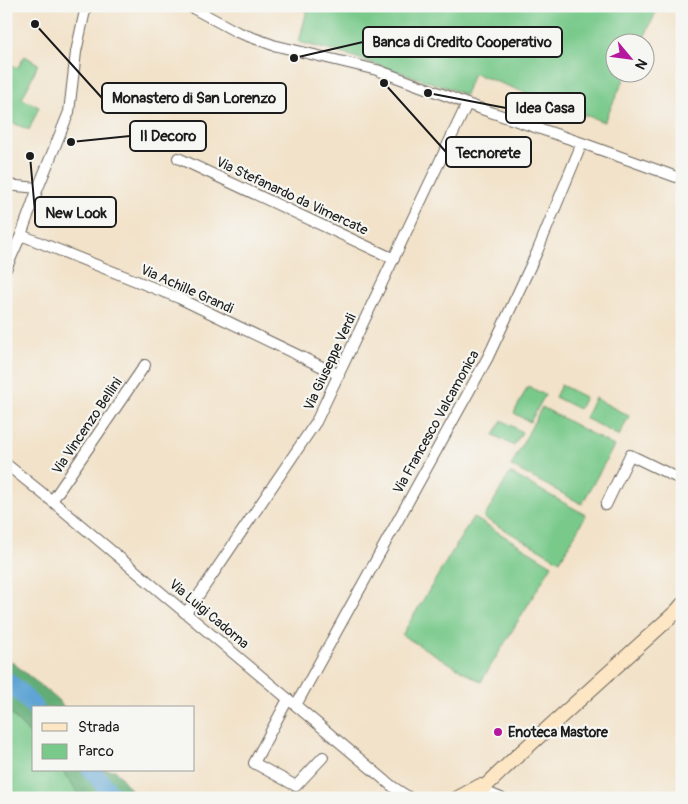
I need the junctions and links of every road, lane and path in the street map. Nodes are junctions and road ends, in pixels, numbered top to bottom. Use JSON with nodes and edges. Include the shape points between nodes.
{"nodes":[{"id":1,"x":86,"y":6,"type":"edge"},
{"id":2,"x":189,"y":6,"type":"edge"},
{"id":3,"x":467,"y":104,"type":"junction"},
{"id":4,"x":582,"y":142,"type":"junction"},
{"id":5,"x":178,"y":158,"type":"dead end"},
{"id":6,"x":681,"y":178,"type":"edge"},
{"id":7,"x":6,"y":185,"type":"edge"},
{"id":8,"x":38,"y":188,"type":"junction"},
{"id":9,"x":21,"y":235,"type":"junction"},
{"id":10,"x":394,"y":259,"type":"junction"},
{"id":11,"x":6,"y":269,"type":"edge"},
{"id":12,"x":145,"y":365,"type":"dead end"},
{"id":13,"x":339,"y":375,"type":"junction"},
{"id":14,"x":6,"y":464,"type":"edge"},
{"id":15,"x":682,"y":480,"type":"edge"},
{"id":16,"x":52,"y":501,"type":"junction"},
{"id":17,"x":606,"y":505,"type":"dead end"},
{"id":18,"x":680,"y":611,"type":"edge"},
{"id":19,"x":185,"y":612,"type":"junction"},
{"id":20,"x":292,"y":702,"type":"junction"},
{"id":21,"x":323,"y":757,"type":"dead end"},
{"id":22,"x":393,"y":787,"type":"junction"},
{"id":23,"x":482,"y":790,"type":"edge"},
{"id":24,"x":403,"y":798,"type":"edge"},
{"id":25,"x":410,"y":798,"type":"edge"},
{"id":26,"x":458,"y":798,"type":"edge"},
{"id":27,"x":501,"y":798,"type":"edge"}],
"edges":[{"from":1,"to":8,"type":"street","via":[[76,52],[69,112]]},
{"from":2,"to":3,"type":"street","via":[[237,32],[273,45],[377,70]]},
{"from":3,"to":4,"type":"street"},
{"from":3,"to":10,"type":"street","name":"Via Giuseppe Verdi"},
{"from":4,"to":6,"type":"street"},
{"from":4,"to":20,"type":"street","name":"Via Francesco Valcamonica","via":[[537,252],[488,357]]},
{"from":5,"to":10,"type":"street","name":"Via Stefanardo da Vimercate"},
{"from":7,"to":8,"type":"street"},
{"from":8,"to":9,"type":"street"},
{"from":9,"to":11,"type":"street"},
{"from":9,"to":13,"type":"street","name":"Via Achille Grandi","via":[[179,298]]},
{"from":10,"to":13,"type":"street","name":"Via Giuseppe Verdi"},
{"from":12,"to":16,"type":"street","name":"Via Vincenzo Bellini"},
{"from":13,"to":19,"type":"street","name":"Via Giuseppe Verdi","via":[[312,431]]},
{"from":14,"to":16,"type":"street","name":"Via Luigi Cadorna"},
{"from":15,"to":17,"type":"street","via":[[630,455]]},
{"from":16,"to":19,"type":"street","name":"Via Luigi Cadorna"},
{"from":18,"to":23,"type":"street"},
{"from":19,"to":20,"type":"street","name":"Via Luigi Cadorna"},
{"from":20,"to":21,"type":"street","name":"Via Francesco Valcamonica","via":[[254,763],[296,786]]},
{"from":20,"to":22,"type":"street","name":"Via Luigi Cadorna"},
{"from":22,"to":24,"type":"street","name":"Via Luigi Cadorna"},
{"from":22,"to":25,"type":"street","name":"Via Luigi Cadorna"},
{"from":23,"to":26,"type":"street"},
{"from":23,"to":27,"type":"street"}]}
